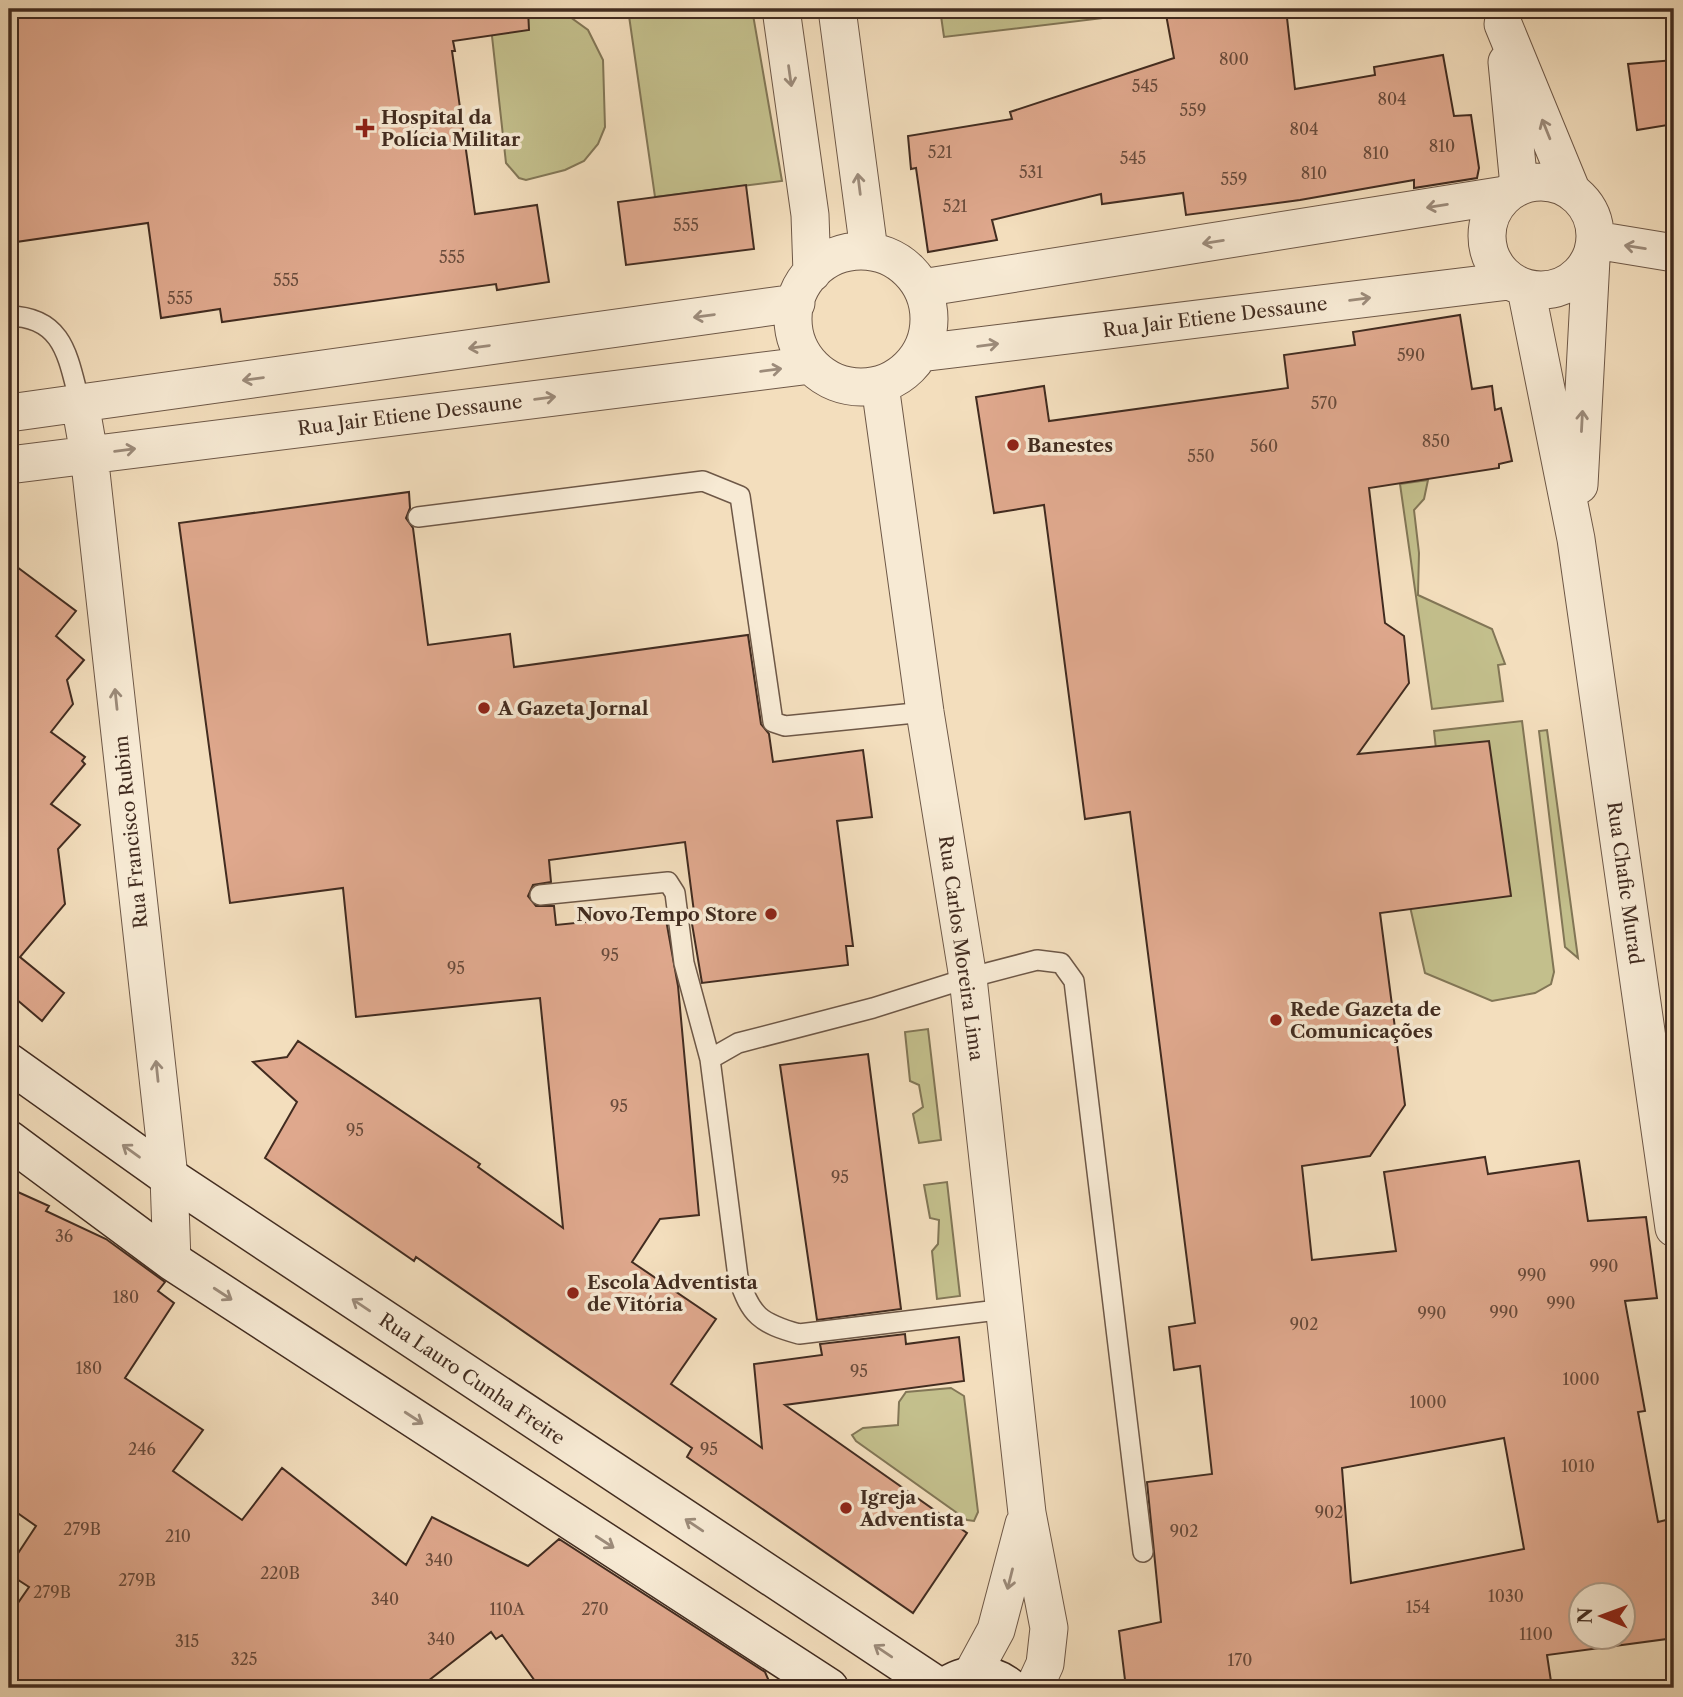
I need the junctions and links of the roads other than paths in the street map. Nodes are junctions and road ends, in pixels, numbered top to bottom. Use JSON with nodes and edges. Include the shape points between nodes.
{"nodes":[{"id":1,"x":780,"y":9,"type":"edge"},
{"id":2,"x":837,"y":9,"type":"edge"},
{"id":3,"x":1503,"y":17,"type":"edge"},
{"id":4,"x":1512,"y":191,"type":"junction"},
{"id":5,"x":1572,"y":192,"type":"junction"},
{"id":6,"x":1593,"y":250,"type":"junction"},
{"id":7,"x":869,"y":251,"type":"junction"},
{"id":8,"x":1674,"y":253,"type":"edge"},
{"id":9,"x":1518,"y":285,"type":"junction"},
{"id":10,"x":804,"y":288,"type":"junction"},
{"id":11,"x":922,"y":288,"type":"junction"},
{"id":12,"x":9,"y":316,"type":"edge"},
{"id":13,"x":920,"y":353,"type":"junction"},
{"id":14,"x":811,"y":365,"type":"junction"},
{"id":15,"x":880,"y":385,"type":"junction"},
{"id":16,"x":80,"y":403,"type":"junction"},
{"id":17,"x":9,"y":413,"type":"edge"},
{"id":18,"x":89,"y":454,"type":"junction"},
{"id":19,"x":9,"y":465,"type":"edge"},
{"id":20,"x":418,"y":517,"type":"dead end"},
{"id":21,"x":1576,"y":538,"type":"junction"},
{"id":22,"x":925,"y":712,"type":"junction"},
{"id":23,"x":540,"y":895,"type":"dead end"},
{"id":24,"x":968,"y":978,"type":"junction"},
{"id":25,"x":710,"y":1059,"type":"junction"},
{"id":26,"x":9,"y":1063,"type":"edge"},
{"id":27,"x":9,"y":1140,"type":"edge"},
{"id":28,"x":169,"y":1177,"type":"junction"},
{"id":29,"x":1674,"y":1228,"type":"edge"},
{"id":30,"x":172,"y":1261,"type":"junction"},
{"id":31,"x":1006,"y":1309,"type":"junction"},
{"id":32,"x":1027,"y":1513,"type":"junction"},
{"id":33,"x":1143,"y":1552,"type":"dead end"},
{"id":34,"x":952,"y":1684,"type":"edge"},
{"id":35,"x":829,"y":1688,"type":"edge"},
{"id":36,"x":1010,"y":1688,"type":"edge"},
{"id":37,"x":1034,"y":1688,"type":"edge"}],
"edges":[{"from":1,"to":10,"type":"street","one_way":true,"via":[[810,215]]},
{"from":7,"to":2,"type":"street","one_way":true},
{"from":3,"to":4,"type":"street"},
{"from":5,"to":3,"type":"street","one_way":true},
{"from":4,"to":5,"type":"street","via":[[1537,182],[1556,183]]},
{"from":4,"to":9,"type":"street","via":[[1494,207],[1487,239],[1498,270]]},
{"from":4,"to":11,"type":"street","one_way":true},
{"from":5,"to":6,"type":"street","via":[[1586,205],[1594,222]]},
{"from":8,"to":6,"type":"street","one_way":true},
{"from":6,"to":9,"type":"street","via":[[1580,275],[1564,286],[1546,291]]},
{"from":21,"to":6,"type":"street","name":"Rua Chafic Murad","one_way":true},
{"from":7,"to":10,"type":"street","via":[[832,258]]},
{"from":7,"to":11,"type":"street","via":[[906,268]]},
{"from":13,"to":9,"type":"street","name":"Rua Jair Etiene Dessaune","one_way":true},
{"from":9,"to":21,"type":"street","name":"Rua Chafic Murad"},
{"from":10,"to":14,"type":"street","via":[[795,330]]},
{"from":10,"to":16,"type":"street","one_way":true},
{"from":11,"to":13,"type":"street","via":[[929,328]]},
{"from":12,"to":16,"type":"lane","via":[[50,327],[65,347]]},
{"from":13,"to":15,"type":"street","via":[[903,373]]},
{"from":14,"to":15,"type":"street","via":[[836,382]]},
{"from":18,"to":14,"type":"street","name":"Rua Jair Etiene Dessaune","one_way":true},
{"from":15,"to":22,"type":"street","name":"Rua Carlos Moreira Lima"},
{"from":16,"to":17,"type":"street"},
{"from":16,"to":18,"type":"street","name":"Rua Francisco Rubim"},
{"from":18,"to":19,"type":"street","name":"Rua Jair Etiene Dessaune"},
{"from":28,"to":18,"type":"street","name":"Rua Francisco Rubim","one_way":true},
{"from":20,"to":22,"type":"lane","via":[[712,483],[740,496],[773,722],[785,726]]},
{"from":21,"to":29,"type":"street","name":"Rua Chafic Murad"},
{"from":22,"to":24,"type":"street","name":"Rua Carlos Moreira Lima"},
{"from":23,"to":25,"type":"lane","via":[[668,882],[675,892],[684,962]]},
{"from":24,"to":25,"type":"lane","via":[[738,1043]]},
{"from":24,"to":31,"type":"street","name":"Rua Carlos Moreira Lima"},
{"from":24,"to":33,"type":"lane","via":[[1037,960],[1061,963],[1074,981]]},
{"from":25,"to":31,"type":"lane","via":[[738,1277],[747,1306],[769,1326],[799,1334]]},
{"from":28,"to":26,"type":"street","name":"Rua Lauro Cunha Freire","one_way":true},
{"from":27,"to":30,"type":"street"},
{"from":28,"to":30,"type":"street","name":"Rua Francisco Rubim"},
{"from":34,"to":28,"type":"street","name":"Rua Lauro Cunha Freire","one_way":true},
{"from":30,"to":35,"type":"street","one_way":true},
{"from":31,"to":32,"type":"street","name":"Rua Carlos Moreira Lima"},
{"from":32,"to":34,"type":"street","name":"Rua Carlos Moreira Lima","one_way":true,"via":[[996,1630]]},
{"from":32,"to":37,"type":"street","name":"Rua Carlos Moreira Lima","via":[[1049,1628],[1045,1664]]},
{"from":34,"to":36,"type":"street","name":"Rua Lauro Cunha Freire","via":[[990,1677]]}]}
